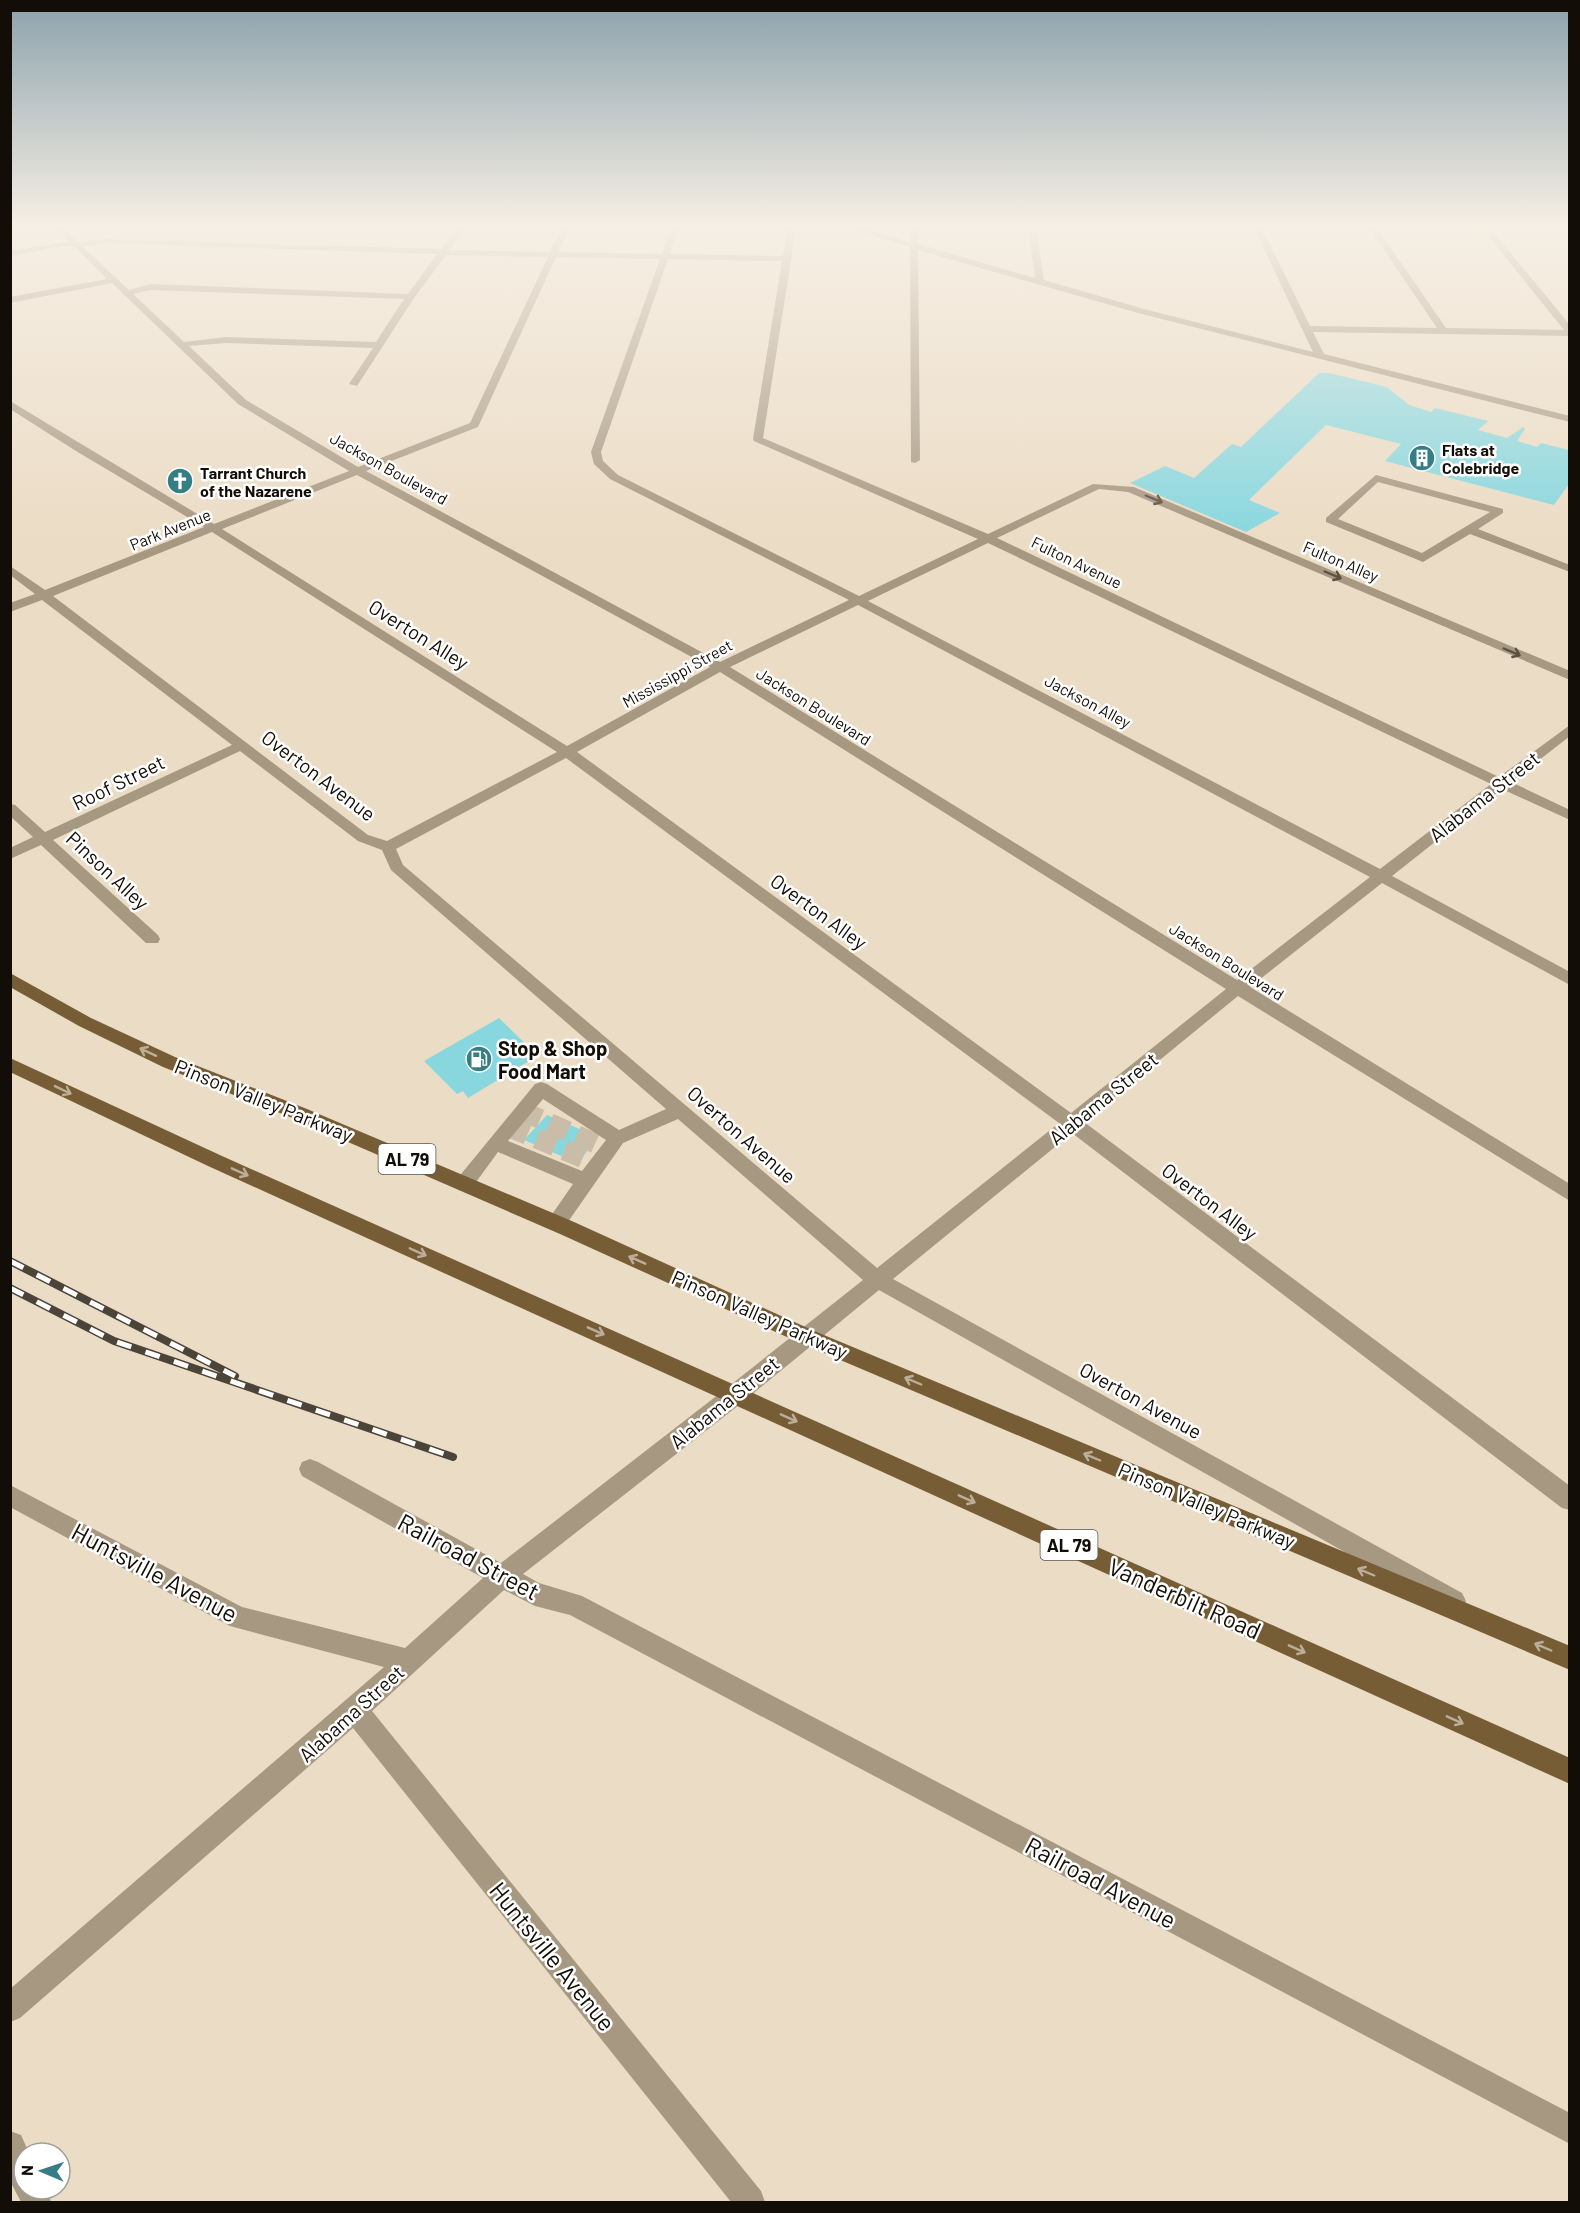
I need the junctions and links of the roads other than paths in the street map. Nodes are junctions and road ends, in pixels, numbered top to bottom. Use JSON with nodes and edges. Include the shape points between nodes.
{"nodes":[{"id":1,"x":167,"y":331,"type":"edge"},
{"id":2,"x":387,"y":331,"type":"edge"},
{"id":3,"x":517,"y":331,"type":"edge"},
{"id":4,"x":639,"y":331,"type":"edge"},
{"id":5,"x":774,"y":331,"type":"edge"},
{"id":6,"x":914,"y":331,"type":"edge"},
{"id":7,"x":1221,"y":331,"type":"edge"},
{"id":8,"x":1308,"y":331,"type":"edge"},
{"id":9,"x":1460,"y":331,"type":"edge"},
{"id":10,"x":1569,"y":333,"type":"edge"},
{"id":11,"x":181,"y":345,"type":"junction"},
{"id":12,"x":378,"y":345,"type":"junction"},
{"id":13,"x":1321,"y":358,"type":"junction"},
{"id":14,"x":354,"y":384,"type":"dead end"},
{"id":15,"x":10,"y":404,"type":"edge"},
{"id":16,"x":1569,"y":419,"type":"edge"},
{"id":17,"x":915,"y":460,"type":"dead end"},
{"id":18,"x":359,"y":472,"type":"junction"},
{"id":19,"x":1097,"y":486,"type":"joint"},
{"id":20,"x":213,"y":528,"type":"junction"},
{"id":21,"x":1470,"y":530,"type":"junction"},
{"id":22,"x":987,"y":538,"type":"junction"},
{"id":23,"x":1569,"y":552,"type":"edge"},
{"id":24,"x":1554,"y":563,"type":"junction"},
{"id":25,"x":10,"y":568,"type":"edge"},
{"id":26,"x":1569,"y":569,"type":"edge"},
{"id":27,"x":45,"y":595,"type":"junction"},
{"id":28,"x":858,"y":599,"type":"junction"},
{"id":29,"x":10,"y":608,"type":"edge"},
{"id":30,"x":720,"y":667,"type":"junction"},
{"id":31,"x":1569,"y":676,"type":"edge"},
{"id":32,"x":1569,"y":729,"type":"edge"},
{"id":33,"x":242,"y":745,"type":"junction"},
{"id":34,"x":567,"y":753,"type":"junction"},
{"id":35,"x":1500,"y":783,"type":"junction"},
{"id":36,"x":10,"y":808,"type":"edge"},
{"id":37,"x":1569,"y":816,"type":"edge"},
{"id":38,"x":44,"y":839,"type":"junction"},
{"id":39,"x":388,"y":847,"type":"junction"},
{"id":40,"x":10,"y":854,"type":"edge"},
{"id":41,"x":1383,"y":877,"type":"junction"},
{"id":42,"x":152,"y":939,"type":"dead end"},
{"id":43,"x":10,"y":979,"type":"edge"},
{"id":44,"x":1569,"y":979,"type":"edge"},
{"id":45,"x":1239,"y":987,"type":"junction"},
{"id":46,"x":10,"y":1064,"type":"edge"},
{"id":47,"x":680,"y":1111,"type":"junction"},
{"id":48,"x":1072,"y":1123,"type":"junction"},
{"id":49,"x":617,"y":1138,"type":"junction"},
{"id":50,"x":495,"y":1143,"type":"junction"},
{"id":51,"x":585,"y":1181,"type":"junction"},
{"id":52,"x":464,"y":1184,"type":"junction"},
{"id":53,"x":1569,"y":1194,"type":"edge"},
{"id":54,"x":556,"y":1223,"type":"junction"},
{"id":55,"x":876,"y":1279,"type":"junction"},
{"id":56,"x":805,"y":1336,"type":"junction"},
{"id":57,"x":736,"y":1394,"type":"junction"},
{"id":58,"x":310,"y":1469,"type":"dead end"},
{"id":59,"x":10,"y":1495,"type":"edge"},
{"id":60,"x":1569,"y":1500,"type":"edge"},
{"id":61,"x":501,"y":1577,"type":"junction"},
{"id":62,"x":633,"y":1635,"type":"joint"},
{"id":63,"x":1516,"y":1635,"type":"junction"},
{"id":64,"x":1569,"y":1658,"type":"edge"},
{"id":65,"x":408,"y":1662,"type":"junction"},
{"id":66,"x":355,"y":1710,"type":"junction"},
{"id":67,"x":1569,"y":1771,"type":"edge"},
{"id":68,"x":10,"y":2008,"type":"edge"},
{"id":69,"x":1569,"y":2129,"type":"edge"},
{"id":70,"x":750,"y":2202,"type":"edge"}],
"edges":[{"from":1,"to":11,"type":"street","name":"Jackson Boulevard"},
{"from":2,"to":12,"type":"street"},
{"from":3,"to":18,"type":"street","name":"Park Avenue","via":[[474,425]]},
{"from":4,"to":28,"type":"street","name":"Jackson Alley","via":[[596,452],[598,462],[614,477]]},
{"from":5,"to":22,"type":"street","name":"Fulton Avenue","via":[[758,439]]},
{"from":6,"to":17,"type":"street"},
{"from":7,"to":13,"type":"street"},
{"from":8,"to":13,"type":"street"},
{"from":9,"to":10,"type":"street"},
{"from":11,"to":12,"type":"street","via":[[226,340]]},
{"from":11,"to":18,"type":"street","name":"Jackson Boulevard","via":[[242,402]]},
{"from":12,"to":14,"type":"street"},
{"from":13,"to":16,"type":"street"},
{"from":15,"to":20,"type":"street","name":"Overton Alley"},
{"from":18,"to":20,"type":"street","name":"Park Avenue"},
{"from":18,"to":30,"type":"street","name":"Jackson Boulevard"},
{"from":19,"to":22,"type":"street","name":"Mississippi Street"},
{"from":19,"to":31,"type":"street","name":"Fulton Alley","one_way":true,"via":[[1130,489]]},
{"from":20,"to":27,"type":"street","name":"Park Avenue"},
{"from":20,"to":34,"type":"street","name":"Overton Alley"},
{"from":21,"to":21,"type":"street","via":[[1422,558],[1330,520],[1376,478],[1499,511]]},
{"from":21,"to":24,"type":"street"},
{"from":22,"to":28,"type":"street","name":"Mississippi Street"},
{"from":22,"to":35,"type":"street","name":"Fulton Avenue"},
{"from":23,"to":24,"type":"street"},
{"from":24,"to":26,"type":"street"},
{"from":25,"to":27,"type":"street","name":"Overton Avenue"},
{"from":27,"to":29,"type":"street","name":"Park Avenue"},
{"from":27,"to":33,"type":"street","name":"Overton Avenue"},
{"from":28,"to":30,"type":"street","name":"Mississippi Street"},
{"from":28,"to":41,"type":"street","name":"Jackson Alley"},
{"from":30,"to":34,"type":"street","name":"Mississippi Street"},
{"from":30,"to":45,"type":"street","name":"Jackson Boulevard"},
{"from":32,"to":35,"type":"street","name":"Alabama Street"},
{"from":33,"to":38,"type":"street","name":"Roof Street"},
{"from":33,"to":39,"type":"street","name":"Overton Avenue","via":[[363,838]]},
{"from":34,"to":39,"type":"street","name":"Mississippi Street"},
{"from":34,"to":48,"type":"street","name":"Overton Alley"},
{"from":35,"to":37,"type":"street","name":"Fulton Avenue"},
{"from":35,"to":41,"type":"street","name":"Alabama Street"},
{"from":36,"to":38,"type":"street","name":"Pinson Alley"},
{"from":38,"to":40,"type":"street","name":"Roof Street"},
{"from":38,"to":42,"type":"street","name":"Pinson Alley"},
{"from":39,"to":47,"type":"street","name":"Overton Avenue","via":[[396,867]]},
{"from":41,"to":44,"type":"street","name":"Jackson Alley"},
{"from":41,"to":45,"type":"street","name":"Alabama Street"},
{"from":52,"to":43,"type":"main road","name":"Pinson Valley Parkway","number":"AL 79","one_way":true,"via":[[302,1113],[169,1062],[85,1022]]},
{"from":45,"to":48,"type":"street","name":"Alabama Street"},
{"from":45,"to":53,"type":"street","name":"Jackson Boulevard"},
{"from":46,"to":57,"type":"main road","number":"AL 79","one_way":true,"via":[[215,1161]]},
{"from":47,"to":49,"type":"street"},
{"from":47,"to":55,"type":"street","name":"Overton Avenue"},
{"from":48,"to":55,"type":"street","name":"Alabama Street"},
{"from":48,"to":60,"type":"street","name":"Overton Alley"},
{"from":49,"to":50,"type":"street","via":[[541,1089]]},
{"from":49,"to":51,"type":"street"},
{"from":50,"to":51,"type":"street"},
{"from":50,"to":52,"type":"street"},
{"from":51,"to":54,"type":"street"},
{"from":52,"to":54,"type":"main road","name":"Pinson Valley Parkway","number":"AL 79"},
{"from":56,"to":54,"type":"main road","name":"Pinson Valley Parkway","number":"AL 79","one_way":true},
{"from":55,"to":56,"type":"street","name":"Alabama Street"},
{"from":55,"to":63,"type":"street","name":"Overton Avenue"},
{"from":56,"to":57,"type":"street","name":"Alabama Street"},
{"from":63,"to":56,"type":"main road","name":"Pinson Valley Parkway","number":"AL 79","one_way":true},
{"from":57,"to":61,"type":"street","name":"Alabama Street"},
{"from":57,"to":67,"type":"main road","name":"Vanderbilt Road","number":"AL 79","one_way":true},
{"from":58,"to":61,"type":"street","name":"Railroad Street"},
{"from":59,"to":65,"type":"street","name":"Huntsville Avenue","via":[[238,1618]]},
{"from":61,"to":62,"type":"street","name":"Railroad Street","via":[[535,1594],[574,1604]]},
{"from":61,"to":65,"type":"street","name":"Alabama Street"},
{"from":62,"to":69,"type":"street","name":"Railroad Avenue"},
{"from":64,"to":63,"type":"main road","number":"AL 79","one_way":true},
{"from":65,"to":66,"type":"street","name":"Alabama Street"},
{"from":66,"to":68,"type":"street","name":"Alabama Street"},
{"from":66,"to":70,"type":"street","name":"Huntsville Avenue"}]}
